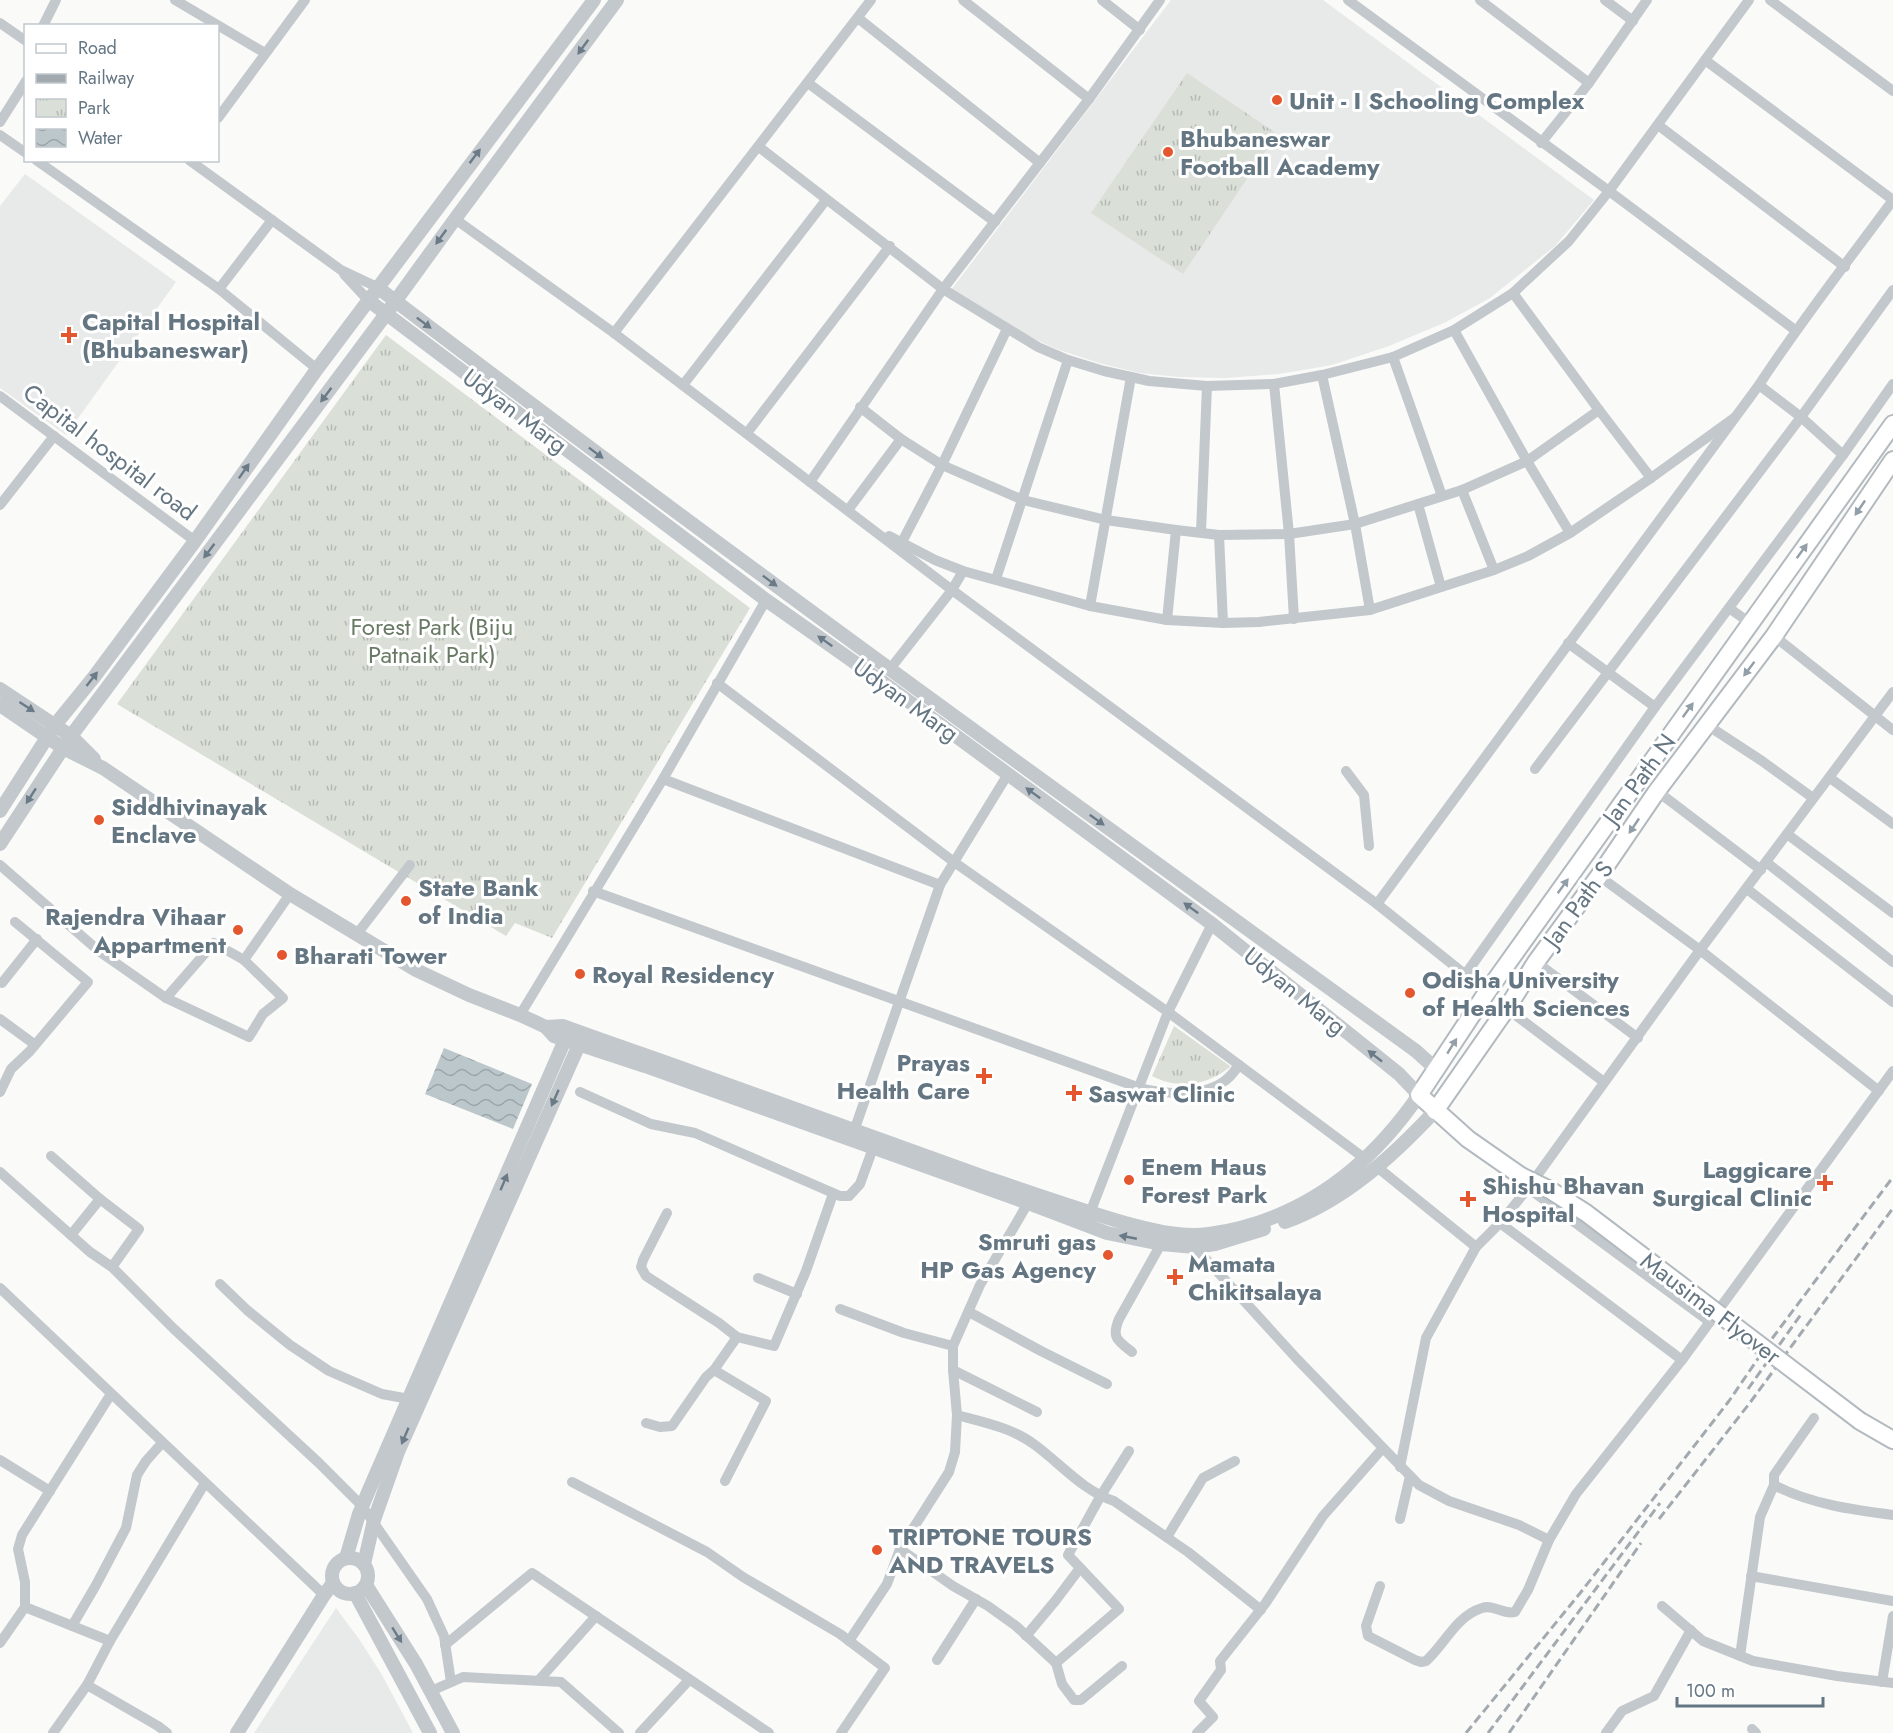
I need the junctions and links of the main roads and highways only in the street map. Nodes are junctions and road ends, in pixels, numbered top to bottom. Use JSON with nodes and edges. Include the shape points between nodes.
{"nodes":[{"id":1,"x":1893,"y":423,"type":"edge"},
{"id":2,"x":1893,"y":460,"type":"edge"},
{"id":3,"x":1437,"y":1070,"type":"junction"},
{"id":4,"x":1455,"y":1083,"type":"junction"},
{"id":5,"x":1419,"y":1095,"type":"joint"},
{"id":6,"x":1435,"y":1111,"type":"junction"},
{"id":7,"x":1468,"y":1139,"type":"joint"},
{"id":8,"x":1893,"y":1440,"type":"edge"}],
"edges":[{"from":3,"to":1,"type":"main road","name":"Jan Path N","one_way":true,"via":[[1487,992]]},
{"from":2,"to":4,"type":"main road","name":"Jan Path S","one_way":true,"via":[[1774,636],[1657,791]]},
{"from":3,"to":4,"type":"main road","name":"Udyan Marg"},
{"from":3,"to":5,"type":"main road","name":"Jan Path N"},
{"from":4,"to":6,"type":"main road","name":"Jan Path S"},
{"from":5,"to":6,"type":"main road","name":"Udyan Marg"},
{"from":6,"to":7,"type":"main road","name":"Udyan Marg"},
{"from":7,"to":8,"type":"main road","name":"Mausima Flyover","bridge":true,"via":[[1524,1182],[1550,1190],[1586,1213],[1860,1421]]}]}
